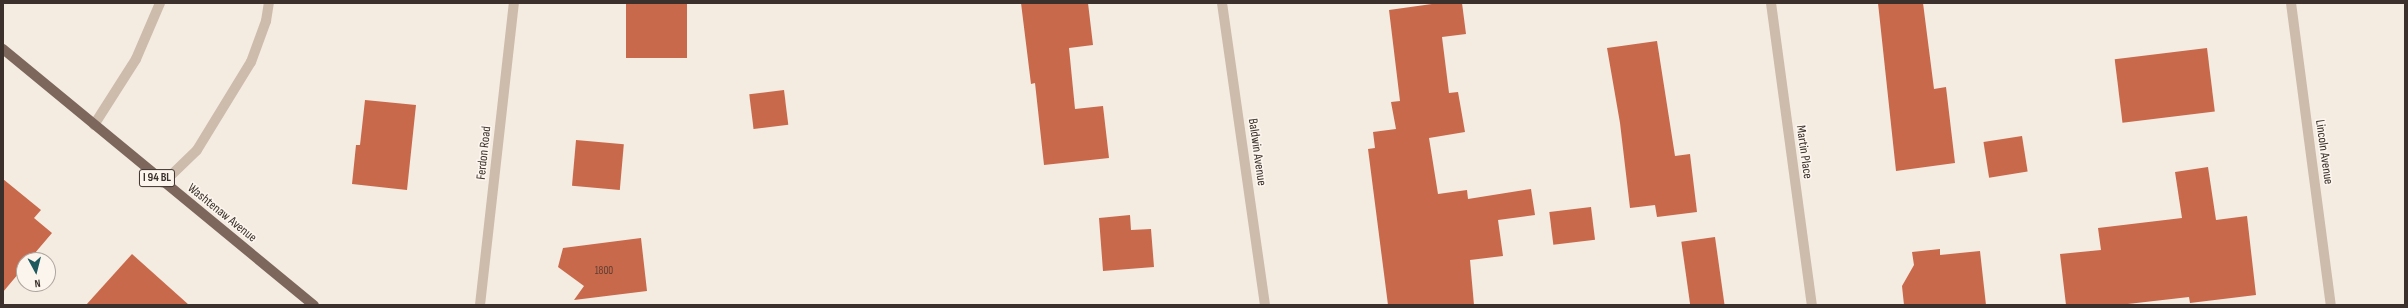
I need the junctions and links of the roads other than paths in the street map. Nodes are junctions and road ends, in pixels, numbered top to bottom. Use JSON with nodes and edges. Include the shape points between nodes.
{"nodes":[{"id":1,"x":160,"y":3,"type":"edge"},
{"id":2,"x":269,"y":3,"type":"edge"},
{"id":3,"x":514,"y":3,"type":"edge"},
{"id":4,"x":1222,"y":3,"type":"edge"},
{"id":5,"x":1771,"y":3,"type":"edge"},
{"id":6,"x":2291,"y":3,"type":"edge"},
{"id":7,"x":3,"y":49,"type":"edge"},
{"id":8,"x":94,"y":125,"type":"junction"},
{"id":9,"x":163,"y":183,"type":"junction"},
{"id":10,"x":314,"y":305,"type":"edge"},
{"id":11,"x":480,"y":305,"type":"edge"},
{"id":12,"x":1266,"y":305,"type":"edge"},
{"id":13,"x":1812,"y":305,"type":"edge"},
{"id":14,"x":2331,"y":305,"type":"edge"}],
"edges":[{"from":1,"to":8,"type":"street","via":[[136,59]]},
{"from":2,"to":9,"type":"street","via":[[266,21],[251,62],[197,150]]},
{"from":3,"to":11,"type":"street","name":"Ferdon Road"},
{"from":4,"to":12,"type":"street","name":"Baldwin Avenue"},
{"from":5,"to":13,"type":"street","name":"Martin Place"},
{"from":6,"to":14,"type":"street","name":"Lincoln Avenue"},
{"from":7,"to":8,"type":"main road","name":"Washtenaw Avenue","number":"I 94 BL"},
{"from":8,"to":9,"type":"main road","name":"Washtenaw Avenue","number":"I 94 BL"},
{"from":9,"to":10,"type":"main road","name":"Washtenaw Avenue","number":"I 94 BL"}]}
